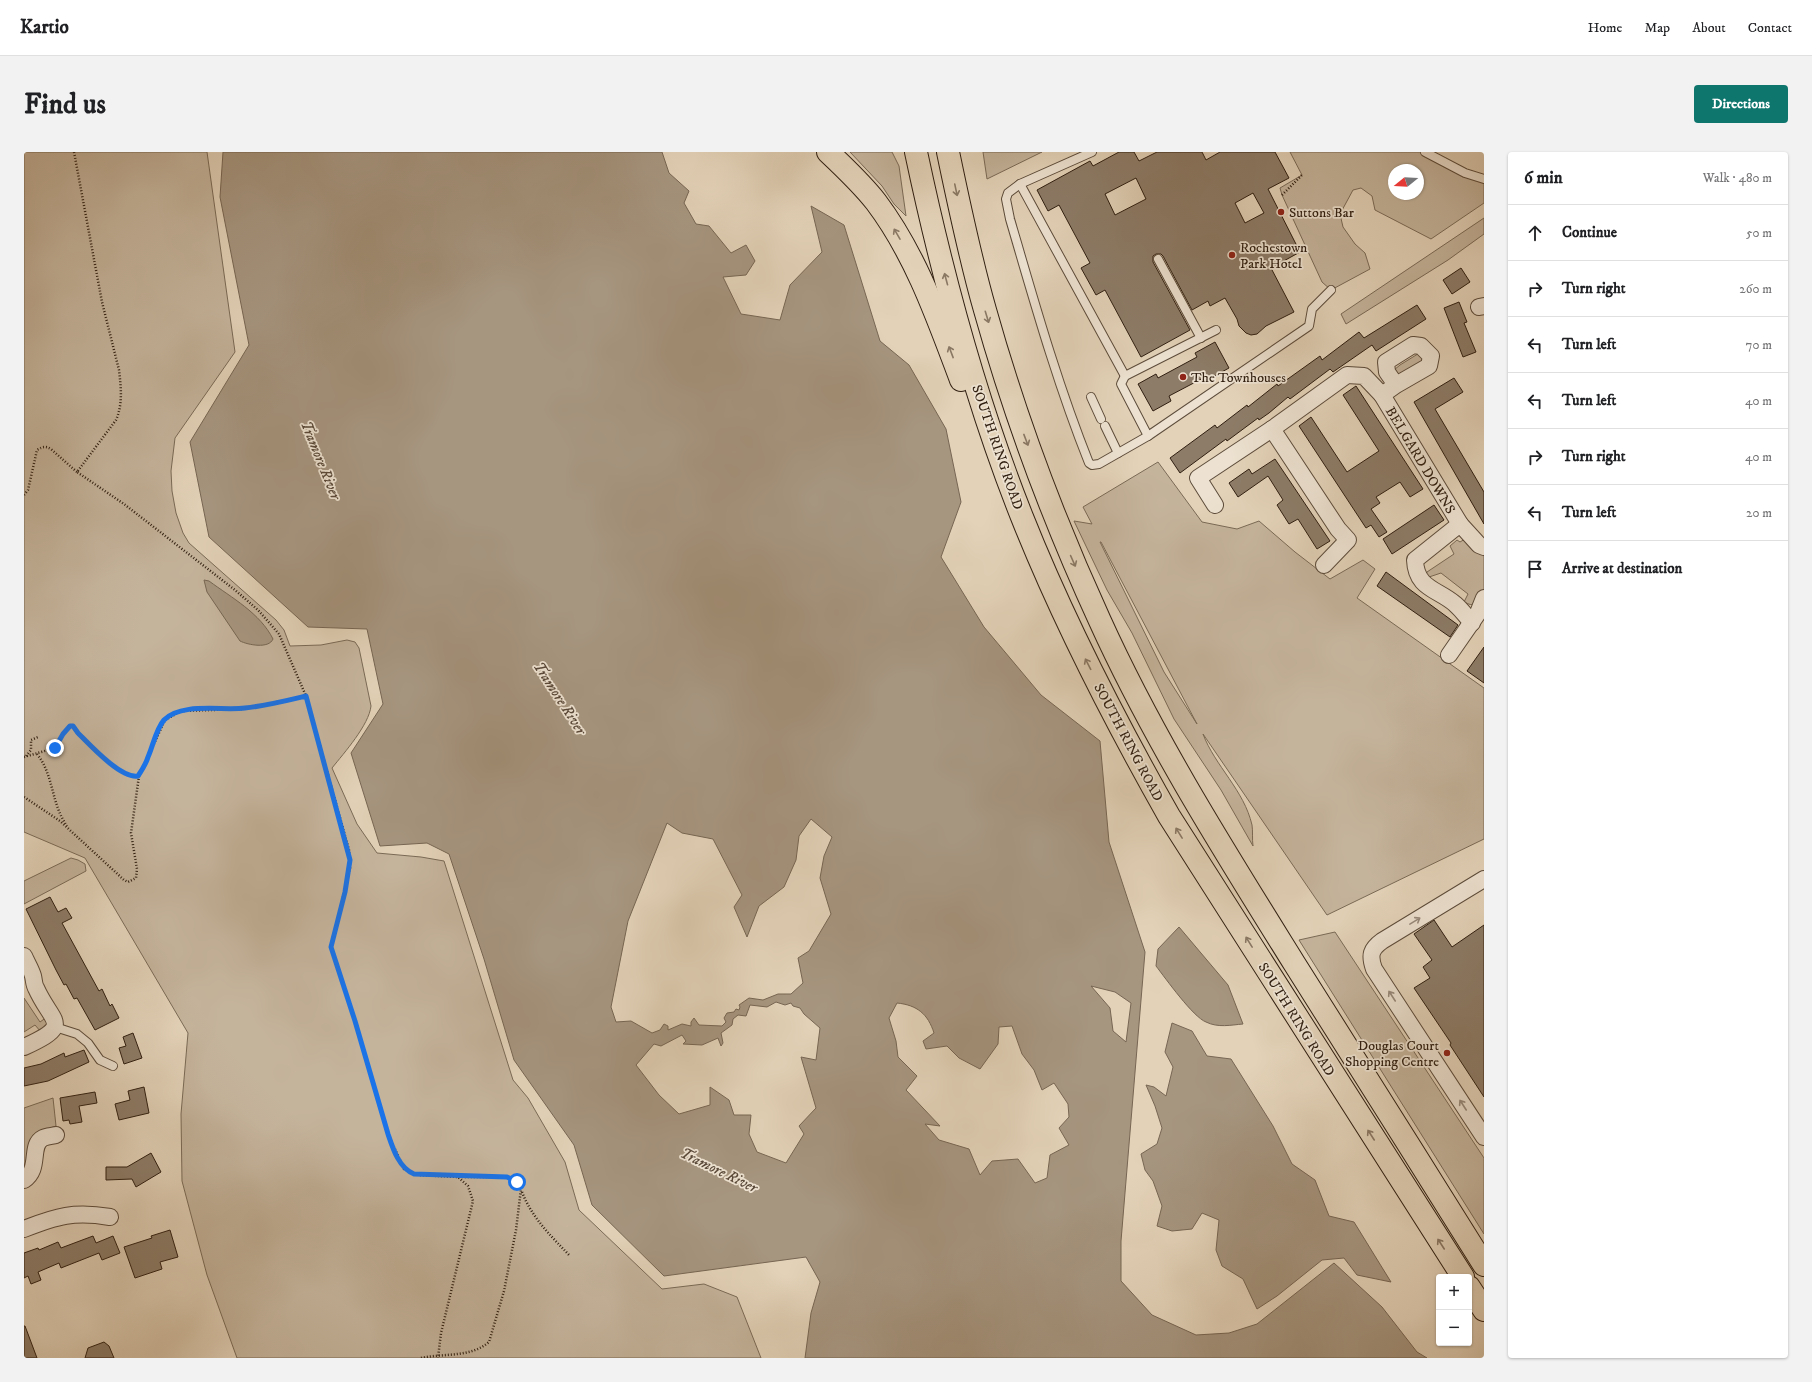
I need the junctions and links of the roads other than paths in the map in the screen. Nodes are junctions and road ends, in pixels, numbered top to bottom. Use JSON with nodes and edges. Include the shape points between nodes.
{"nodes":[{"id":1,"x":828,"y":152,"type":"edge"},
{"id":2,"x":916,"y":152,"type":"edge"},
{"id":3,"x":948,"y":152,"type":"edge"},
{"id":4,"x":1092,"y":152,"type":"edge"},
{"id":5,"x":1425,"y":152,"type":"edge"},
{"id":6,"x":1484,"y":179,"type":"edge"},
{"id":7,"x":1020,"y":184,"type":"junction"},
{"id":8,"x":1158,"y":259,"type":"dead end"},
{"id":9,"x":1331,"y":290,"type":"dead end"},
{"id":10,"x":1216,"y":330,"type":"dead end"},
{"id":11,"x":1201,"y":338,"type":"junction"},
{"id":12,"x":1125,"y":376,"type":"junction"},
{"id":13,"x":1396,"y":385,"type":"dead end"},
{"id":14,"x":1382,"y":395,"type":"junction"},
{"id":15,"x":1091,"y":397,"type":"dead end"},
{"id":16,"x":1272,"y":429,"type":"junction"},
{"id":17,"x":1148,"y":436,"type":"junction"},
{"id":18,"x":1118,"y":453,"type":"junction"},
{"id":19,"x":1215,"y":505,"type":"dead end"},
{"id":20,"x":1022,"y":516,"type":"junction"},
{"id":21,"x":1460,"y":524,"type":"junction"},
{"id":22,"x":1484,"y":547,"type":"edge"},
{"id":23,"x":1324,"y":565,"type":"dead end"},
{"id":24,"x":1484,"y":598,"type":"edge"},
{"id":25,"x":1478,"y":618,"type":"edge"},
{"id":26,"x":1449,"y":654,"type":"dead end"},
{"id":27,"x":1484,"y":879,"type":"edge"},
{"id":28,"x":26,"y":965,"type":"edge"},
{"id":29,"x":55,"y":1026,"type":"junction"},
{"id":30,"x":24,"y":1047,"type":"edge"},
{"id":31,"x":113,"y":1066,"type":"dead end"},
{"id":32,"x":56,"y":1135,"type":"dead end"},
{"id":33,"x":1484,"y":1138,"type":"edge"},
{"id":34,"x":24,"y":1180,"type":"edge"},
{"id":35,"x":110,"y":1217,"type":"dead end"},
{"id":36,"x":24,"y":1229,"type":"edge"},
{"id":37,"x":1484,"y":1265,"type":"edge"},
{"id":38,"x":1461,"y":1274,"type":"edge"},
{"id":39,"x":1472,"y":1292,"type":"edge"},
{"id":40,"x":1484,"y":1310,"type":"edge"}],
"edges":[{"from":20,"to":1,"type":"highway","one_way":true,"via":[[976,418],[926,289],[897,234],[877,203],[853,175]]},
{"from":20,"to":2,"type":"highway","name":"SOUTH RING ROAD","one_way":true,"via":[[987,420],[958,322],[931,224]]},
{"from":3,"to":37,"type":"highway","name":"SOUTH RING ROAD","one_way":true,"via":[[984,309],[1017,417],[1065,543],[1100,623],[1192,797]]},
{"from":4,"to":7,"type":"lane"},
{"from":5,"to":6,"type":"lane","via":[[1464,173]]},
{"from":7,"to":12,"type":"lane"},
{"from":7,"to":18,"type":"lane","via":[[1008,193],[1006,199],[1009,214],[1067,408],[1088,463],[1099,464]]},
{"from":8,"to":11,"type":"lane"},
{"from":9,"to":17,"type":"lane","via":[[1312,309],[1309,326]]},
{"from":10,"to":11,"type":"lane"},
{"from":11,"to":12,"type":"lane"},
{"from":12,"to":17,"type":"lane","via":[[1122,384]]},
{"from":13,"to":14,"type":"street","name":"BELGARD DOWNS"},
{"from":14,"to":16,"type":"street","name":"BELGARD DOWNS","via":[[1364,376],[1347,375]]},
{"from":14,"to":21,"type":"street","name":"BELGARD DOWNS"},
{"from":15,"to":18,"type":"lane"},
{"from":16,"to":19,"type":"street","name":"BELGARD DOWNS","via":[[1198,478]]},
{"from":16,"to":23,"type":"street","via":[[1338,529],[1348,540]]},
{"from":17,"to":18,"type":"lane"},
{"from":38,"to":20,"type":"highway","name":"SOUTH RING ROAD","one_way":true,"via":[[1165,809],[1130,748],[1069,626]]},
{"from":21,"to":22,"type":"street","name":"BELGARD DOWNS","via":[[1478,545]]},
{"from":21,"to":25,"type":"street","name":"BELGARD DOWNS","via":[[1415,560],[1415,570],[1430,590]]},
{"from":24,"to":25,"type":"street"},
{"from":25,"to":26,"type":"street"},
{"from":33,"to":27,"type":"street","one_way":true,"via":[[1374,968],[1370,956],[1373,948],[1382,941]]},
{"from":28,"to":29,"type":"street","via":[[55,1020]]},
{"from":29,"to":30,"type":"street","via":[[46,1037]]},
{"from":29,"to":31,"type":"lane","via":[[78,1034],[88,1042],[100,1060]]},
{"from":32,"to":34,"type":"street","via":[[39,1141],[34,1167]]},
{"from":35,"to":36,"type":"street","via":[[65,1215]]},
{"from":39,"to":40,"type":"highway"}]}
